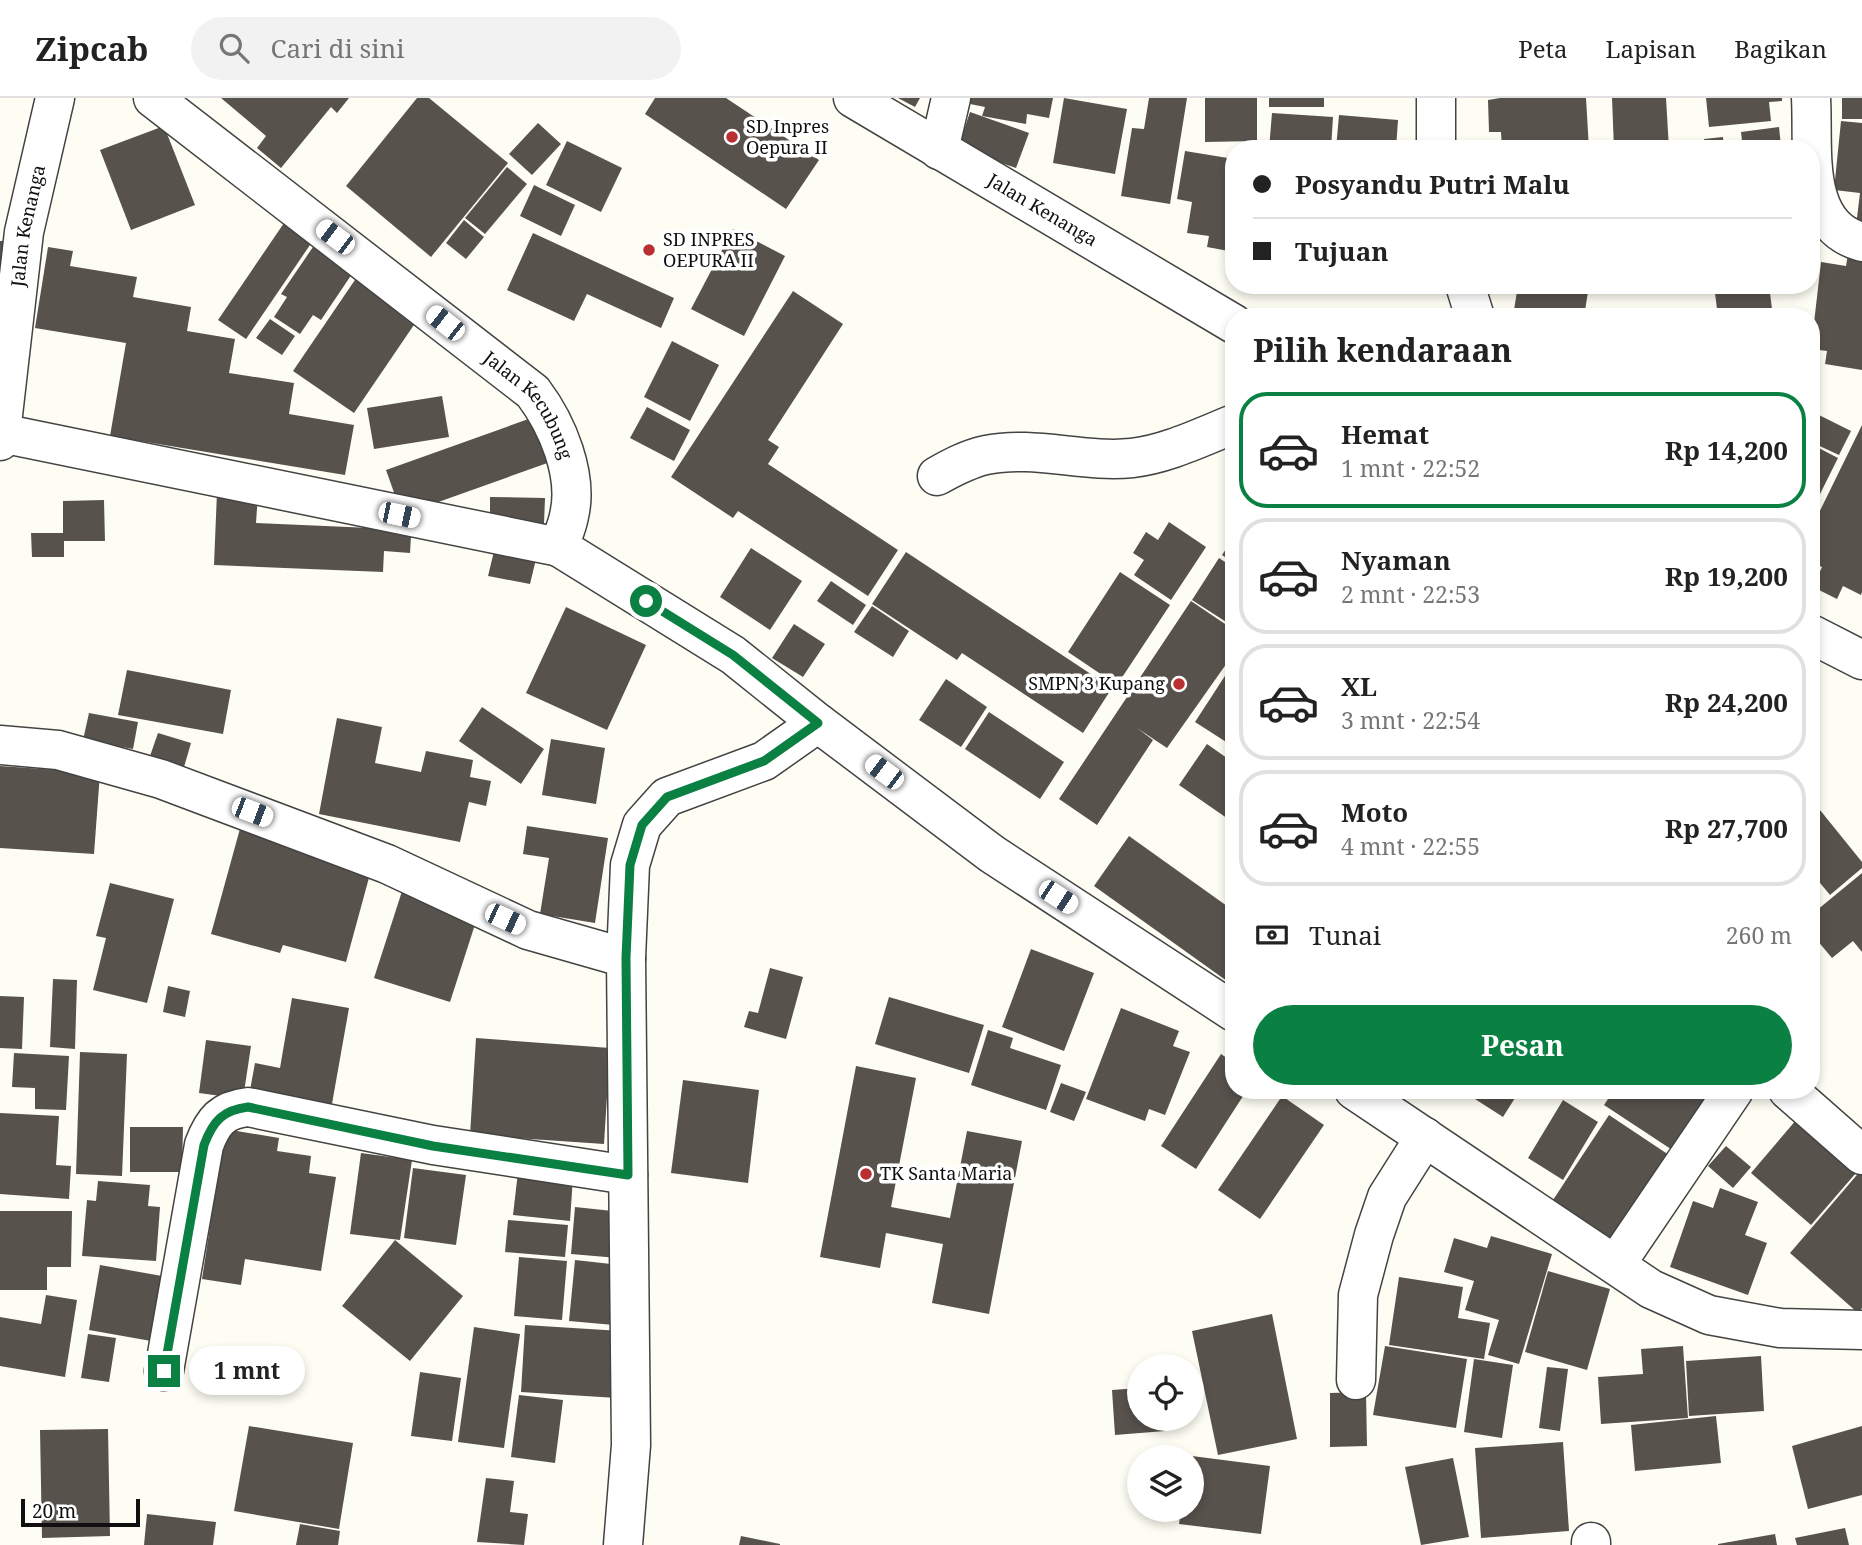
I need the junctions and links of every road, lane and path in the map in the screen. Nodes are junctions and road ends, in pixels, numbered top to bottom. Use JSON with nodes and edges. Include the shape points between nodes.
{"nodes":[{"id":1,"x":55,"y":98,"type":"edge"},
{"id":2,"x":153,"y":98,"type":"edge"},
{"id":3,"x":853,"y":98,"type":"edge"},
{"id":4,"x":951,"y":98,"type":"edge"},
{"id":5,"x":1436,"y":98,"type":"edge"},
{"id":6,"x":1811,"y":98,"type":"edge"},
{"id":7,"x":1436,"y":140,"type":"edge"},
{"id":8,"x":1813,"y":140,"type":"edge"},
{"id":9,"x":939,"y":150,"type":"junction"},
{"id":10,"x":1820,"y":207,"type":"edge"},
{"id":11,"x":12,"y":231,"type":"edge"},
{"id":12,"x":1862,"y":242,"type":"edge"},
{"id":13,"x":1225,"y":319,"type":"edge"},
{"id":14,"x":1225,"y":427,"type":"edge"},
{"id":15,"x":1,"y":433,"type":"edge"},
{"id":16,"x":0,"y":440,"type":"edge"},
{"id":17,"x":937,"y":476,"type":"dead end"},
{"id":18,"x":559,"y":547,"type":"junction"},
{"id":19,"x":1820,"y":639,"type":"edge"},
{"id":20,"x":1862,"y":660,"type":"edge"},
{"id":21,"x":818,"y":723,"type":"junction"},
{"id":22,"x":0,"y":745,"type":"edge"},
{"id":23,"x":626,"y":958,"type":"junction"},
{"id":24,"x":1225,"y":1006,"type":"edge"},
{"id":25,"x":1368,"y":1099,"type":"edge"},
{"id":26,"x":1728,"y":1099,"type":"edge"},
{"id":27,"x":1798,"y":1099,"type":"edge"},
{"id":28,"x":1425,"y":1137,"type":"junction"},
{"id":29,"x":1862,"y":1155,"type":"edge"},
{"id":30,"x":628,"y":1175,"type":"junction"},
{"id":31,"x":1616,"y":1264,"type":"junction"},
{"id":32,"x":1862,"y":1330,"type":"edge"},
{"id":33,"x":164,"y":1371,"type":"dead end"},
{"id":34,"x":1356,"y":1380,"type":"dead end"},
{"id":35,"x":623,"y":1545,"type":"edge"}],
"edges":[{"from":1,"to":11,"type":"street","name":"Jalan Kenanga"},
{"from":2,"to":18,"type":"street","name":"Jalan Kecubung","via":[[534,392],[556,430],[569,482],[570,514]]},
{"from":3,"to":9,"type":"street","name":"Jalan Kenanga"},
{"from":4,"to":9,"type":"street"},
{"from":5,"to":7,"type":"street"},
{"from":6,"to":8,"type":"street"},
{"from":9,"to":13,"type":"street","name":"Jalan Kenanga"},
{"from":10,"to":12,"type":"street","via":[[1836,231]]},
{"from":11,"to":15,"type":"street","name":"Jalan Kenanga"},
{"from":14,"to":17,"type":"street","via":[[1133,458],[988,454]]},
{"from":15,"to":16,"type":"street","name":"Jalan Kenanga"},
{"from":15,"to":18,"type":"street"},
{"from":18,"to":21,"type":"street","via":[[733,655]]},
{"from":19,"to":20,"type":"street"},
{"from":21,"to":23,"type":"street","via":[[764,761],[667,797],[642,825],[630,865]]},
{"from":21,"to":24,"type":"street","via":[[992,854]]},
{"from":22,"to":23,"type":"street","via":[[58,750],[161,779],[387,864],[528,929]]},
{"from":23,"to":30,"type":"street"},
{"from":25,"to":28,"type":"street"},
{"from":26,"to":31,"type":"street"},
{"from":27,"to":29,"type":"street"},
{"from":28,"to":31,"type":"street"},
{"from":28,"to":34,"type":"street","via":[[1387,1197],[1374,1235],[1358,1295]]},
{"from":30,"to":33,"type":"street","via":[[433,1146],[248,1107],[230,1109],[212,1124],[204,1145]]},
{"from":30,"to":35,"type":"street","via":[[631,1445]]},
{"from":31,"to":32,"type":"street","via":[[1651,1289],[1709,1315],[1780,1328]]}]}
